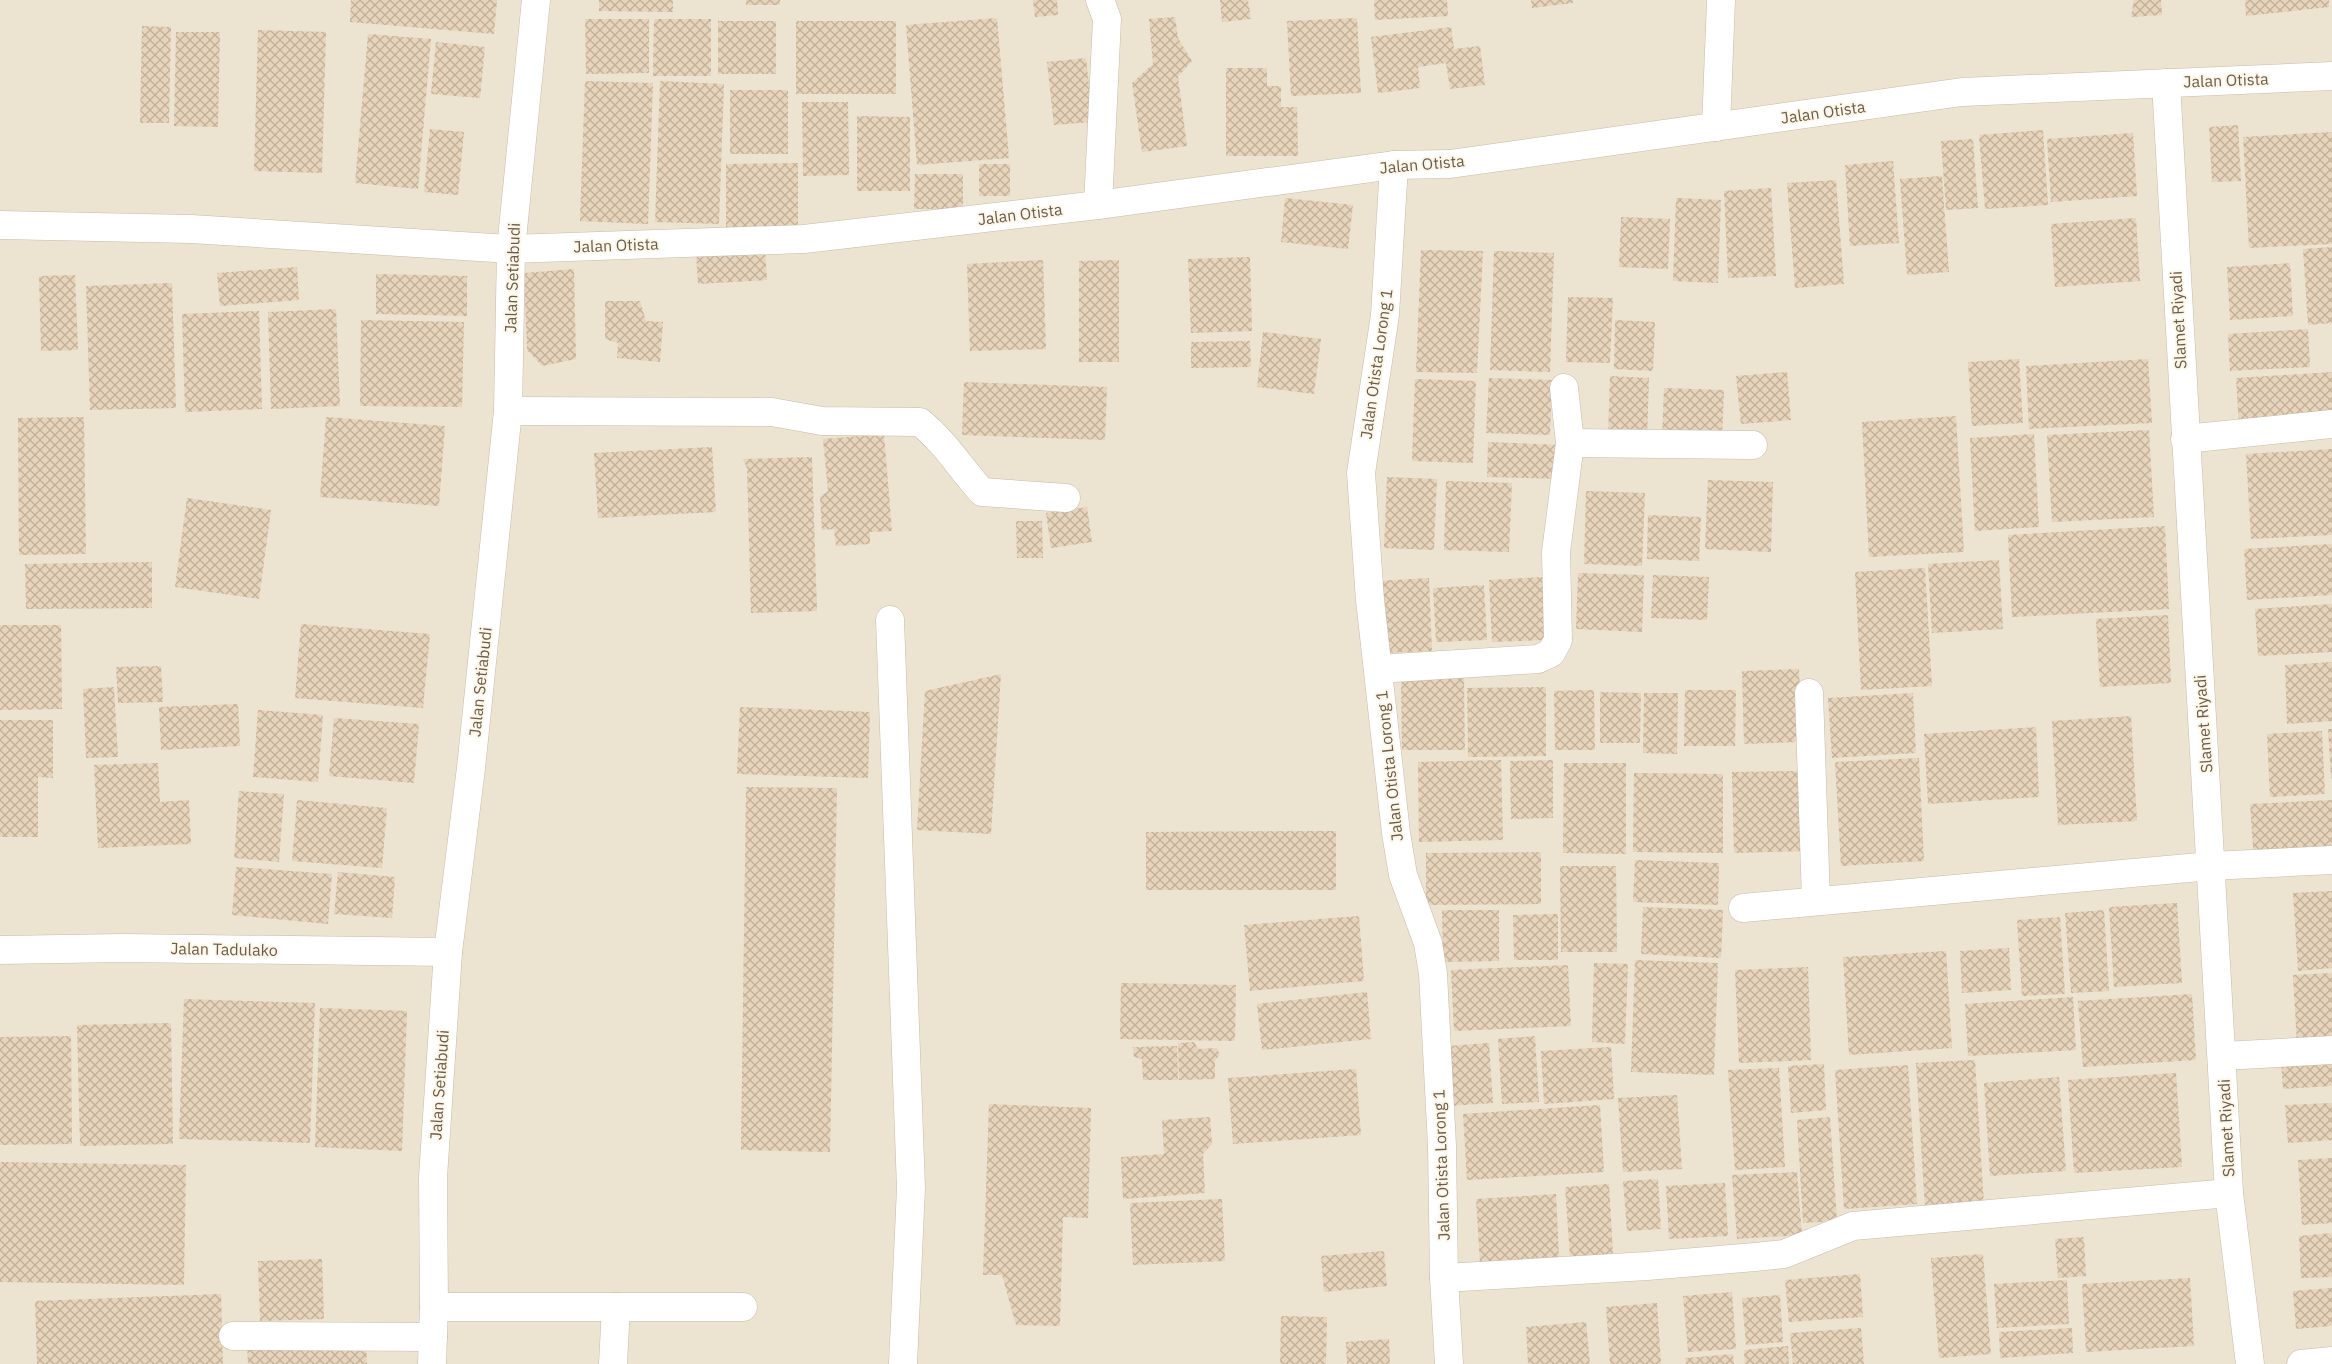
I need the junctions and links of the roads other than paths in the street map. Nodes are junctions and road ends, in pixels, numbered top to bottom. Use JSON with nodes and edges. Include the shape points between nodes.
{"nodes":[{"id":1,"x":536,"y":0,"type":"edge"},
{"id":2,"x":1100,"y":0,"type":"edge"},
{"id":3,"x":1721,"y":0,"type":"edge"},
{"id":4,"x":2332,"y":76,"type":"edge"},
{"id":5,"x":2166,"y":83,"type":"junction"},
{"id":6,"x":1716,"y":127,"type":"junction"},
{"id":7,"x":1394,"y":165,"type":"junction"},
{"id":8,"x":1098,"y":204,"type":"junction"},
{"id":9,"x":0,"y":225,"type":"edge"},
{"id":10,"x":511,"y":249,"type":"junction"},
{"id":11,"x":1564,"y":388,"type":"dead end"},
{"id":12,"x":508,"y":411,"type":"junction"},
{"id":13,"x":2332,"y":424,"type":"edge"},
{"id":14,"x":2185,"y":439,"type":"junction"},
{"id":15,"x":1570,"y":443,"type":"junction"},
{"id":16,"x":1754,"y":445,"type":"dead end"},
{"id":17,"x":1066,"y":498,"type":"dead end"},
{"id":18,"x":890,"y":620,"type":"dead end"},
{"id":19,"x":1378,"y":669,"type":"junction"},
{"id":20,"x":1809,"y":693,"type":"dead end"},
{"id":21,"x":2332,"y":860,"type":"edge"},
{"id":22,"x":2211,"y":866,"type":"junction"},
{"id":23,"x":1816,"y":900,"type":"junction"},
{"id":24,"x":1743,"y":908,"type":"dead end"},
{"id":25,"x":0,"y":950,"type":"edge"},
{"id":26,"x":448,"y":952,"type":"junction"},
{"id":27,"x":2332,"y":1050,"type":"edge"},
{"id":28,"x":2223,"y":1056,"type":"junction"},
{"id":29,"x":2230,"y":1193,"type":"junction"},
{"id":30,"x":1444,"y":1278,"type":"junction"},
{"id":31,"x":434,"y":1306,"type":"junction"},
{"id":32,"x":616,"y":1307,"type":"junction"},
{"id":33,"x":743,"y":1308,"type":"dead end"},
{"id":34,"x":233,"y":1336,"type":"dead end"},
{"id":35,"x":434,"y":1337,"type":"junction"},
{"id":36,"x":2332,"y":1361,"type":"edge"},
{"id":37,"x":432,"y":1364,"type":"edge"},
{"id":38,"x":613,"y":1364,"type":"edge"},
{"id":39,"x":903,"y":1364,"type":"edge"},
{"id":40,"x":1449,"y":1364,"type":"edge"},
{"id":41,"x":2250,"y":1364,"type":"edge"},
{"id":42,"x":2300,"y":1364,"type":"edge"}],
"edges":[{"from":1,"to":10,"type":"street","name":"Jalan Setiabudi"},
{"from":2,"to":8,"type":"street","via":[[1107,19]]},
{"from":3,"to":6,"type":"street"},
{"from":4,"to":5,"type":"street","name":"Jalan Otista"},
{"from":5,"to":6,"type":"street","name":"Jalan Otista","via":[[1962,92]]},
{"from":5,"to":14,"type":"street","name":"Slamet Riyadi"},
{"from":6,"to":7,"type":"street","name":"Jalan Otista","via":[[1450,164]]},
{"from":7,"to":8,"type":"street","name":"Jalan Otista"},
{"from":7,"to":19,"type":"street","name":"Jalan Otista Lorong 1","via":[[1385,315],[1361,473]]},
{"from":8,"to":10,"type":"street","name":"Jalan Otista","via":[[804,239]]},
{"from":9,"to":10,"type":"street","name":"Jalan Otista","via":[[191,229]]},
{"from":10,"to":12,"type":"street","name":"Jalan Setiabudi"},
{"from":11,"to":15,"type":"street"},
{"from":12,"to":17,"type":"street","via":[[772,412],[822,421],[920,422],[951,451],[962,470],[982,492]]},
{"from":12,"to":26,"type":"street","name":"Jalan Setiabudi","via":[[471,768]]},
{"from":13,"to":14,"type":"street"},
{"from":14,"to":22,"type":"street","name":"Slamet Riyadi"},
{"from":15,"to":16,"type":"street"},
{"from":15,"to":19,"type":"street","via":[[1556,552],[1558,640],[1551,653],[1538,659]]},
{"from":18,"to":39,"type":"street","via":[[911,1188]]},
{"from":19,"to":30,"type":"street","name":"Jalan Otista Lorong 1","via":[[1402,866],[1428,942],[1434,974]]},
{"from":20,"to":23,"type":"street"},
{"from":21,"to":22,"type":"street"},
{"from":22,"to":23,"type":"street"},
{"from":22,"to":28,"type":"street","name":"Slamet Riyadi"},
{"from":23,"to":24,"type":"street"},
{"from":25,"to":26,"type":"street","name":"Jalan Tadulako","via":[[123,948]]},
{"from":26,"to":31,"type":"street","name":"Jalan Setiabudi","via":[[433,1177]]},
{"from":27,"to":28,"type":"street"},
{"from":28,"to":29,"type":"street","name":"Slamet Riyadi"},
{"from":29,"to":30,"type":"street","via":[[1854,1226],[1784,1254]]},
{"from":29,"to":41,"type":"street","name":"Slamet Riyadi"},
{"from":30,"to":40,"type":"street","name":"Jalan Otista Lorong 1"},
{"from":31,"to":32,"type":"street"},
{"from":31,"to":35,"type":"street","name":"Jalan Setiabudi"},
{"from":32,"to":33,"type":"street"},
{"from":32,"to":38,"type":"street"},
{"from":34,"to":35,"type":"street"},
{"from":35,"to":37,"type":"street","name":"Jalan Setiabudi"},
{"from":36,"to":42,"type":"street"}]}
